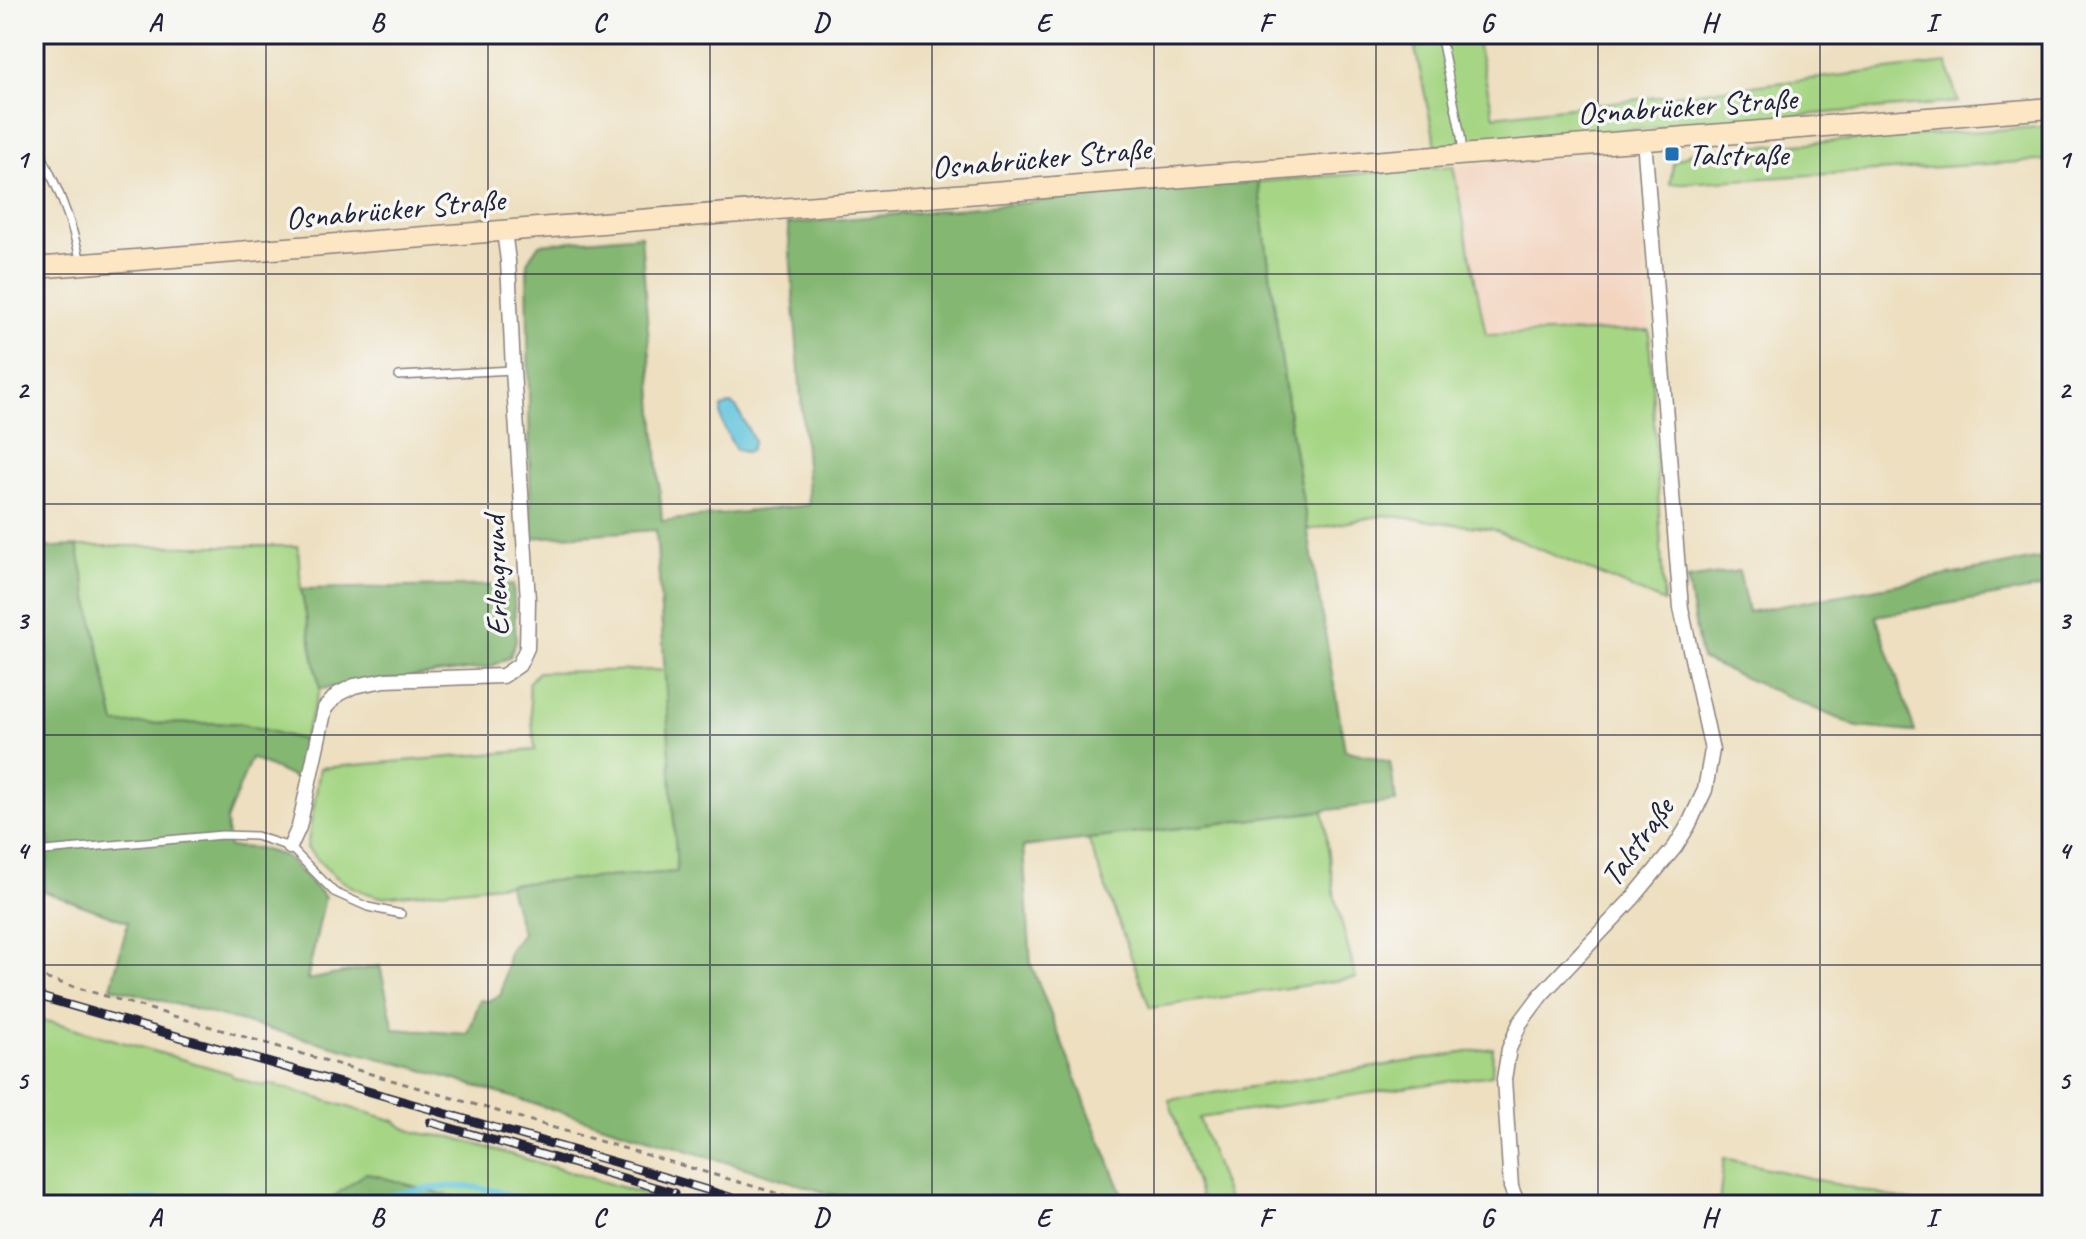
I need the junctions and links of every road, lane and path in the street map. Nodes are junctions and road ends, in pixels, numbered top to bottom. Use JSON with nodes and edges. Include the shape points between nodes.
{"nodes":[{"id":1,"x":1440,"y":34,"type":"edge"},
{"id":2,"x":2052,"y":108,"type":"edge"},
{"id":3,"x":34,"y":139,"type":"edge"},
{"id":4,"x":1644,"y":139,"type":"junction"},
{"id":5,"x":1463,"y":154,"type":"junction"},
{"id":6,"x":504,"y":231,"type":"junction"},
{"id":7,"x":81,"y":264,"type":"junction"},
{"id":8,"x":34,"y":268,"type":"edge"},
{"id":9,"x":513,"y":370,"type":"junction"},
{"id":10,"x":399,"y":376,"type":"dead end"},
{"id":11,"x":290,"y":847,"type":"junction"},
{"id":12,"x":34,"y":852,"type":"edge"},
{"id":13,"x":401,"y":914,"type":"dead end"},
{"id":14,"x":34,"y":975,"type":"edge"},
{"id":15,"x":817,"y":1205,"type":"edge"},
{"id":16,"x":1518,"y":1205,"type":"edge"}],
"edges":[{"from":1,"to":5,"type":"lane"},
{"from":2,"to":4,"type":"main road","name":"Osnabrücker Straße"},
{"from":3,"to":7,"type":"lane","via":[[63,199]]},
{"from":4,"to":5,"type":"main road","name":"Osnabrücker Straße"},
{"from":4,"to":16,"type":"street","name":"Talstraße","via":[[1681,608],[1712,750],[1705,790],[1675,847],[1520,1023],[1504,1079],[1511,1187]]},
{"from":5,"to":6,"type":"main road","name":"Osnabrücker Straße"},
{"from":6,"to":7,"type":"main road","name":"Osnabrücker Straße"},
{"from":6,"to":9,"type":"street","name":"Erlengrund"},
{"from":7,"to":8,"type":"main road","name":"Osnabrücker Straße"},
{"from":9,"to":10,"type":"lane"},
{"from":9,"to":11,"type":"street","name":"Erlengrund","via":[[528,600],[523,657],[503,676],[385,680],[338,694],[325,708]]},
{"from":11,"to":12,"type":"lane","via":[[256,836],[222,835]]},
{"from":11,"to":13,"type":"lane","via":[[334,892]]},
{"from":14,"to":15,"type":"path"}]}
